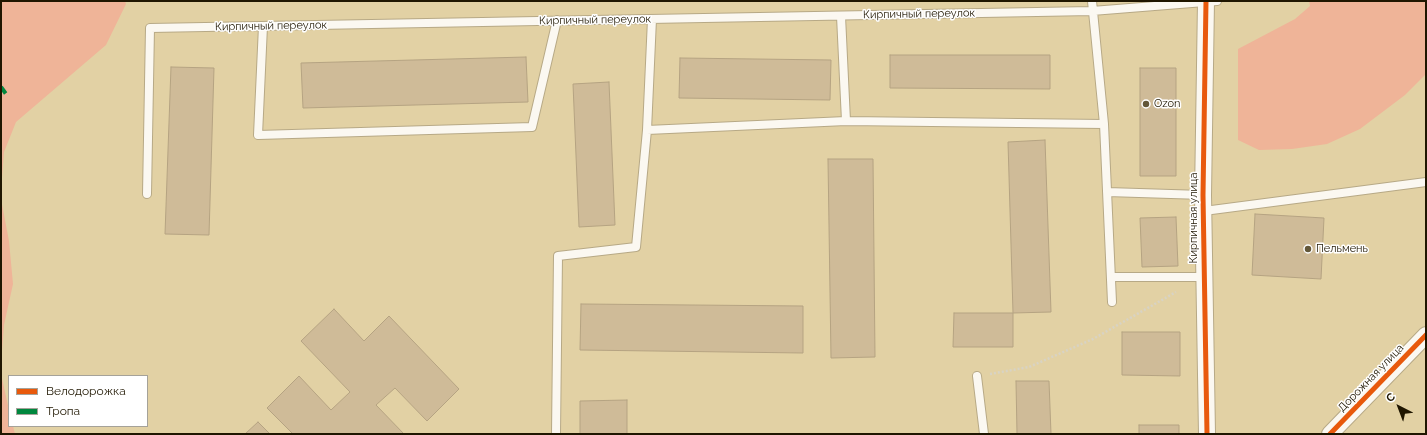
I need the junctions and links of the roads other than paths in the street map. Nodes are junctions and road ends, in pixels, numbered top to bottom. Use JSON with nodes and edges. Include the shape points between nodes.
{"nodes":[{"id":1,"x":1092,"y":1,"type":"edge"},
{"id":2,"x":1210,"y":1,"type":"edge"},
{"id":3,"x":1092,"y":11,"type":"junction"},
{"id":4,"x":841,"y":16,"type":"junction"},
{"id":5,"x":652,"y":19,"type":"junction"},
{"id":6,"x":557,"y":20,"type":"junction"},
{"id":7,"x":263,"y":26,"type":"junction"},
{"id":8,"x":846,"y":121,"type":"junction"},
{"id":9,"x":1104,"y":124,"type":"junction"},
{"id":10,"x":647,"y":130,"type":"junction"},
{"id":11,"x":1426,"y":182,"type":"edge"},
{"id":12,"x":1107,"y":192,"type":"junction"},
{"id":13,"x":147,"y":194,"type":"dead end"},
{"id":14,"x":1203,"y":195,"type":"junction"},
{"id":15,"x":1204,"y":211,"type":"junction"},
{"id":16,"x":1111,"y":277,"type":"junction"},
{"id":17,"x":1205,"y":277,"type":"junction"},
{"id":18,"x":1112,"y":302,"type":"dead end"},
{"id":19,"x":1426,"y":335,"type":"edge"},
{"id":20,"x":977,"y":376,"type":"road end"},
{"id":21,"x":556,"y":434,"type":"edge"},
{"id":22,"x":984,"y":434,"type":"edge"},
{"id":23,"x":1207,"y":434,"type":"edge"},
{"id":24,"x":1330,"y":434,"type":"edge"}],
"edges":[{"from":1,"to":3,"type":"lane"},
{"from":2,"to":3,"type":"lane","name":"Кирпичный переулок"},
{"from":2,"to":14,"type":"street","name":"Кирпичная улица"},
{"from":3,"to":4,"type":"lane","name":"Кирпичный переулок"},
{"from":3,"to":9,"type":"lane"},
{"from":4,"to":5,"type":"lane","name":"Кирпичный переулок"},
{"from":4,"to":8,"type":"lane"},
{"from":5,"to":6,"type":"lane","name":"Кирпичный переулок"},
{"from":5,"to":10,"type":"lane"},
{"from":6,"to":7,"type":"lane","name":"Кирпичный переулок"},
{"from":6,"to":7,"type":"lane","via":[[532,127],[258,135]]},
{"from":7,"to":13,"type":"lane","name":"Кирпичный переулок","via":[[150,28]]},
{"from":8,"to":9,"type":"lane"},
{"from":8,"to":10,"type":"lane"},
{"from":9,"to":12,"type":"lane"},
{"from":10,"to":21,"type":"lane","via":[[636,247],[558,256]]},
{"from":11,"to":15,"type":"lane"},
{"from":12,"to":14,"type":"lane"},
{"from":12,"to":16,"type":"lane"},
{"from":14,"to":15,"type":"street","name":"Кирпичная улица"},
{"from":15,"to":17,"type":"street","name":"Кирпичная улица"},
{"from":16,"to":17,"type":"lane"},
{"from":16,"to":18,"type":"lane"},
{"from":17,"to":23,"type":"street","name":"Кирпичная улица"},
{"from":19,"to":24,"type":"street","name":"Дорожная улица"},
{"from":20,"to":22,"type":"lane"}]}
